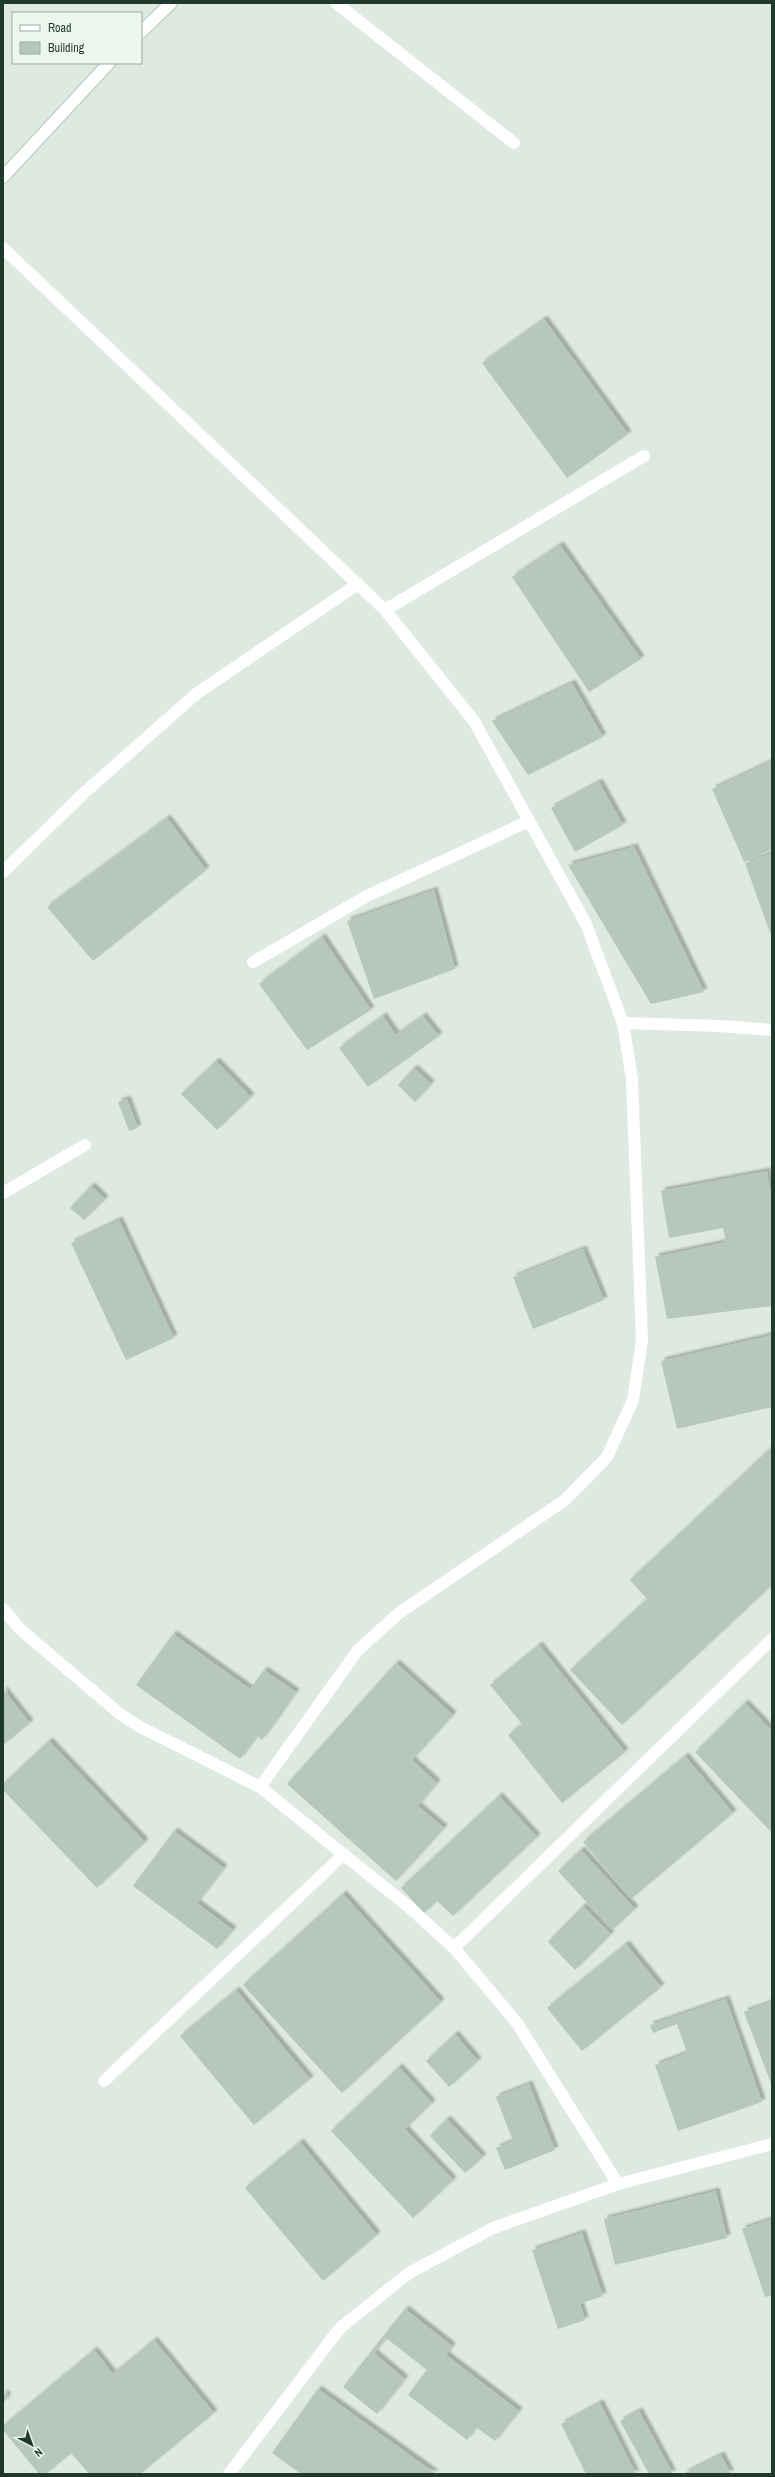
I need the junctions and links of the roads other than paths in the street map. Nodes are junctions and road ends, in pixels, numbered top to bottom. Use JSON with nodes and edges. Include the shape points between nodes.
{"nodes":[{"id":1,"x":171,"y":3,"type":"edge"},
{"id":2,"x":336,"y":3,"type":"edge"},
{"id":3,"x":142,"y":31,"type":"edge"},
{"id":4,"x":108,"y":64,"type":"edge"},
{"id":5,"x":514,"y":143,"type":"dead end"},
{"id":6,"x":3,"y":177,"type":"edge"},
{"id":7,"x":3,"y":248,"type":"edge"},
{"id":8,"x":644,"y":456,"type":"dead end"},
{"id":9,"x":358,"y":584,"type":"junction"},
{"id":10,"x":385,"y":610,"type":"junction"},
{"id":11,"x":529,"y":821,"type":"junction"},
{"id":12,"x":3,"y":872,"type":"edge"},
{"id":13,"x":253,"y":962,"type":"dead end"},
{"id":14,"x":623,"y":1023,"type":"junction"},
{"id":15,"x":772,"y":1030,"type":"edge"},
{"id":16,"x":85,"y":1145,"type":"dead end"},
{"id":17,"x":3,"y":1193,"type":"edge"},
{"id":18,"x":3,"y":1609,"type":"edge"},
{"id":19,"x":772,"y":1639,"type":"edge"},
{"id":20,"x":260,"y":1787,"type":"junction"},
{"id":21,"x":344,"y":1854,"type":"junction"},
{"id":22,"x":454,"y":1948,"type":"junction"},
{"id":23,"x":104,"y":2081,"type":"dead end"},
{"id":24,"x":772,"y":2144,"type":"edge"},
{"id":25,"x":618,"y":2184,"type":"junction"},
{"id":26,"x":229,"y":2474,"type":"edge"}],
"edges":[{"from":1,"to":3,"type":"street"},
{"from":2,"to":5,"type":"street"},
{"from":4,"to":6,"type":"street"},
{"from":7,"to":9,"type":"street"},
{"from":8,"to":10,"type":"street"},
{"from":9,"to":10,"type":"street"},
{"from":9,"to":12,"type":"street","via":[[196,694],[84,793]]},
{"from":10,"to":11,"type":"street","via":[[474,721]]},
{"from":11,"to":13,"type":"street","via":[[367,896]]},
{"from":11,"to":14,"type":"street","via":[[586,924]]},
{"from":14,"to":15,"type":"street"},
{"from":14,"to":20,"type":"street","via":[[632,1079],[642,1340],[633,1400],[607,1457],[566,1500],[399,1613],[358,1650]]},
{"from":16,"to":17,"type":"street"},
{"from":18,"to":20,"type":"street","via":[[21,1630],[120,1714],[140,1727]]},
{"from":19,"to":22,"type":"street"},
{"from":20,"to":21,"type":"street"},
{"from":21,"to":22,"type":"street"},
{"from":21,"to":23,"type":"street"},
{"from":22,"to":25,"type":"street","via":[[517,2023]]},
{"from":24,"to":25,"type":"street"},
{"from":25,"to":26,"type":"street","via":[[493,2228],[409,2273],[340,2328]]}]}
